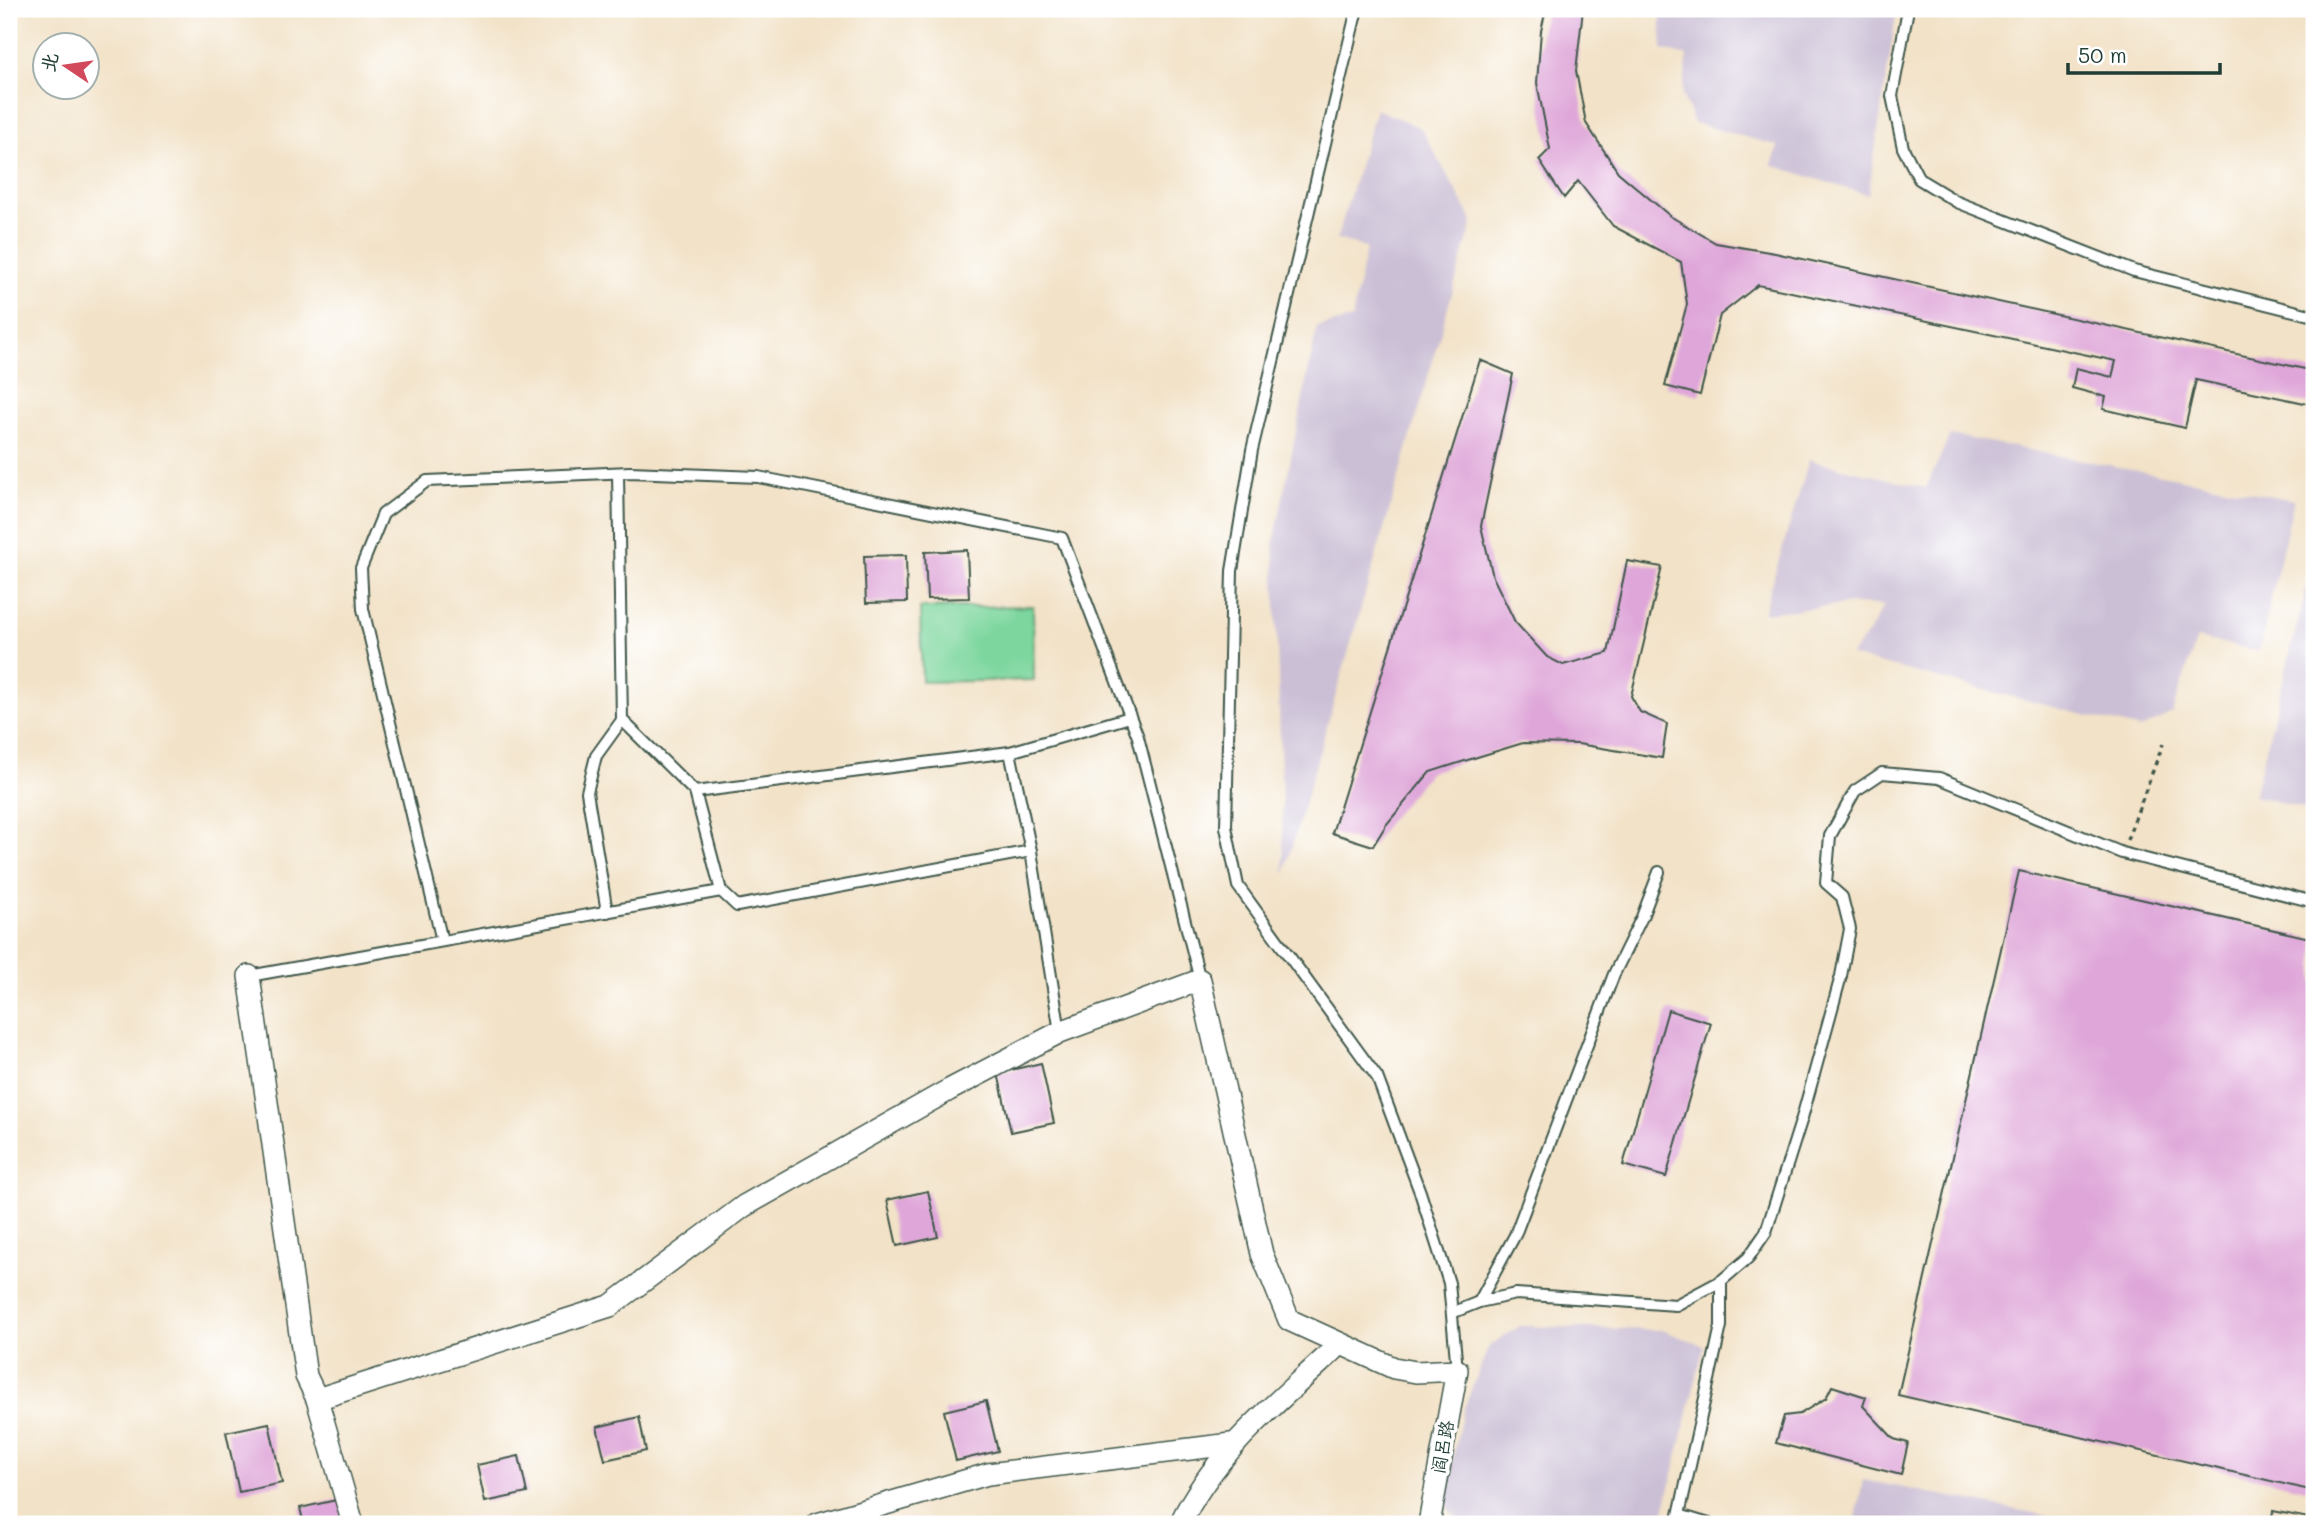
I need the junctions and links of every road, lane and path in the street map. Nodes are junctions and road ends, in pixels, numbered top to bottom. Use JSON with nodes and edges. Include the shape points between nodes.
{"nodes":[{"id":1,"x":1357,"y":9,"type":"edge"},
{"id":2,"x":1908,"y":9,"type":"edge"},
{"id":3,"x":2314,"y":316,"type":"edge"},
{"id":4,"x":618,"y":473,"type":"junction"},
{"id":5,"x":1130,"y":717,"type":"junction"},
{"id":6,"x":622,"y":720,"type":"junction"},
{"id":7,"x":2163,"y":744,"type":"dead end"},
{"id":8,"x":1010,"y":752,"type":"junction"},
{"id":9,"x":695,"y":792,"type":"junction"},
{"id":10,"x":1031,"y":852,"type":"junction"},
{"id":11,"x":2122,"y":853,"type":"junction"},
{"id":12,"x":1659,"y":872,"type":"dead end"},
{"id":13,"x":721,"y":891,"type":"junction"},
{"id":14,"x":2314,"y":902,"type":"edge"},
{"id":15,"x":607,"y":912,"type":"junction"},
{"id":16,"x":442,"y":941,"type":"junction"},
{"id":17,"x":249,"y":976,"type":"joint"},
{"id":18,"x":1200,"y":980,"type":"junction"},
{"id":19,"x":1060,"y":1032,"type":"junction"},
{"id":20,"x":1721,"y":1282,"type":"junction"},
{"id":21,"x":1479,"y":1302,"type":"junction"},
{"id":22,"x":1454,"y":1312,"type":"junction"},
{"id":23,"x":1346,"y":1348,"type":"junction"},
{"id":24,"x":1457,"y":1370,"type":"junction"},
{"id":25,"x":317,"y":1399,"type":"junction"},
{"id":26,"x":1231,"y":1444,"type":"junction"},
{"id":27,"x":353,"y":1524,"type":"edge"},
{"id":28,"x":817,"y":1524,"type":"edge"},
{"id":29,"x":1180,"y":1524,"type":"edge"},
{"id":30,"x":1429,"y":1524,"type":"edge"},
{"id":31,"x":1709,"y":1524,"type":"edge"}],
"edges":[{"from":1,"to":22,"type":"lane","via":[[1249,463],[1232,570],[1226,827],[1238,886],[1377,1077],[1420,1192]]},
{"from":2,"to":3,"type":"lane","via":[[1892,96],[1903,148],[1919,179],[1957,202],[2134,271]]},
{"from":4,"to":5,"type":"lane","via":[[758,477],[1062,538]]},
{"from":4,"to":6,"type":"lane"},
{"from":4,"to":16,"type":"lane","via":[[427,481],[383,514],[361,568],[363,610]]},
{"from":5,"to":8,"type":"lane"},
{"from":5,"to":18,"type":"lane"},
{"from":6,"to":9,"type":"lane"},
{"from":6,"to":15,"type":"lane","via":[[596,756],[587,792]]},
{"from":7,"to":11,"type":"path"},
{"from":8,"to":9,"type":"lane"},
{"from":8,"to":10,"type":"lane"},
{"from":9,"to":13,"type":"lane"},
{"from":10,"to":13,"type":"lane","via":[[737,906]]},
{"from":10,"to":19,"type":"lane"},
{"from":11,"to":14,"type":"lane"},
{"from":11,"to":20,"type":"lane","via":[[1939,778],[1882,773],[1855,791],[1830,836],[1826,883],[1842,897],[1850,929],[1809,1092],[1766,1232],[1748,1258]]},
{"from":12,"to":21,"type":"lane","via":[[1614,974],[1516,1235]]},
{"from":13,"to":15,"type":"lane"},
{"from":15,"to":16,"type":"lane"},
{"from":16,"to":17,"type":"lane"},
{"from":17,"to":25,"type":"street","via":[[306,1376]]},
{"from":18,"to":19,"type":"street"},
{"from":18,"to":23,"type":"street","via":[[1262,1254],[1289,1320]]},
{"from":19,"to":25,"type":"street","via":[[744,1206],[610,1306]]},
{"from":20,"to":21,"type":"lane","via":[[1676,1305],[1516,1294]]},
{"from":20,"to":31,"type":"lane","via":[[1721,1326],[1679,1515]]},
{"from":21,"to":22,"type":"lane"},
{"from":22,"to":24,"type":"lane"},
{"from":23,"to":24,"type":"street","via":[[1394,1368]]},
{"from":23,"to":26,"type":"street"},
{"from":24,"to":30,"type":"street","name":"阎吕路"},
{"from":25,"to":27,"type":"street"},
{"from":26,"to":28,"type":"street","via":[[988,1474]]},
{"from":26,"to":29,"type":"street","via":[[1195,1493]]}]}
